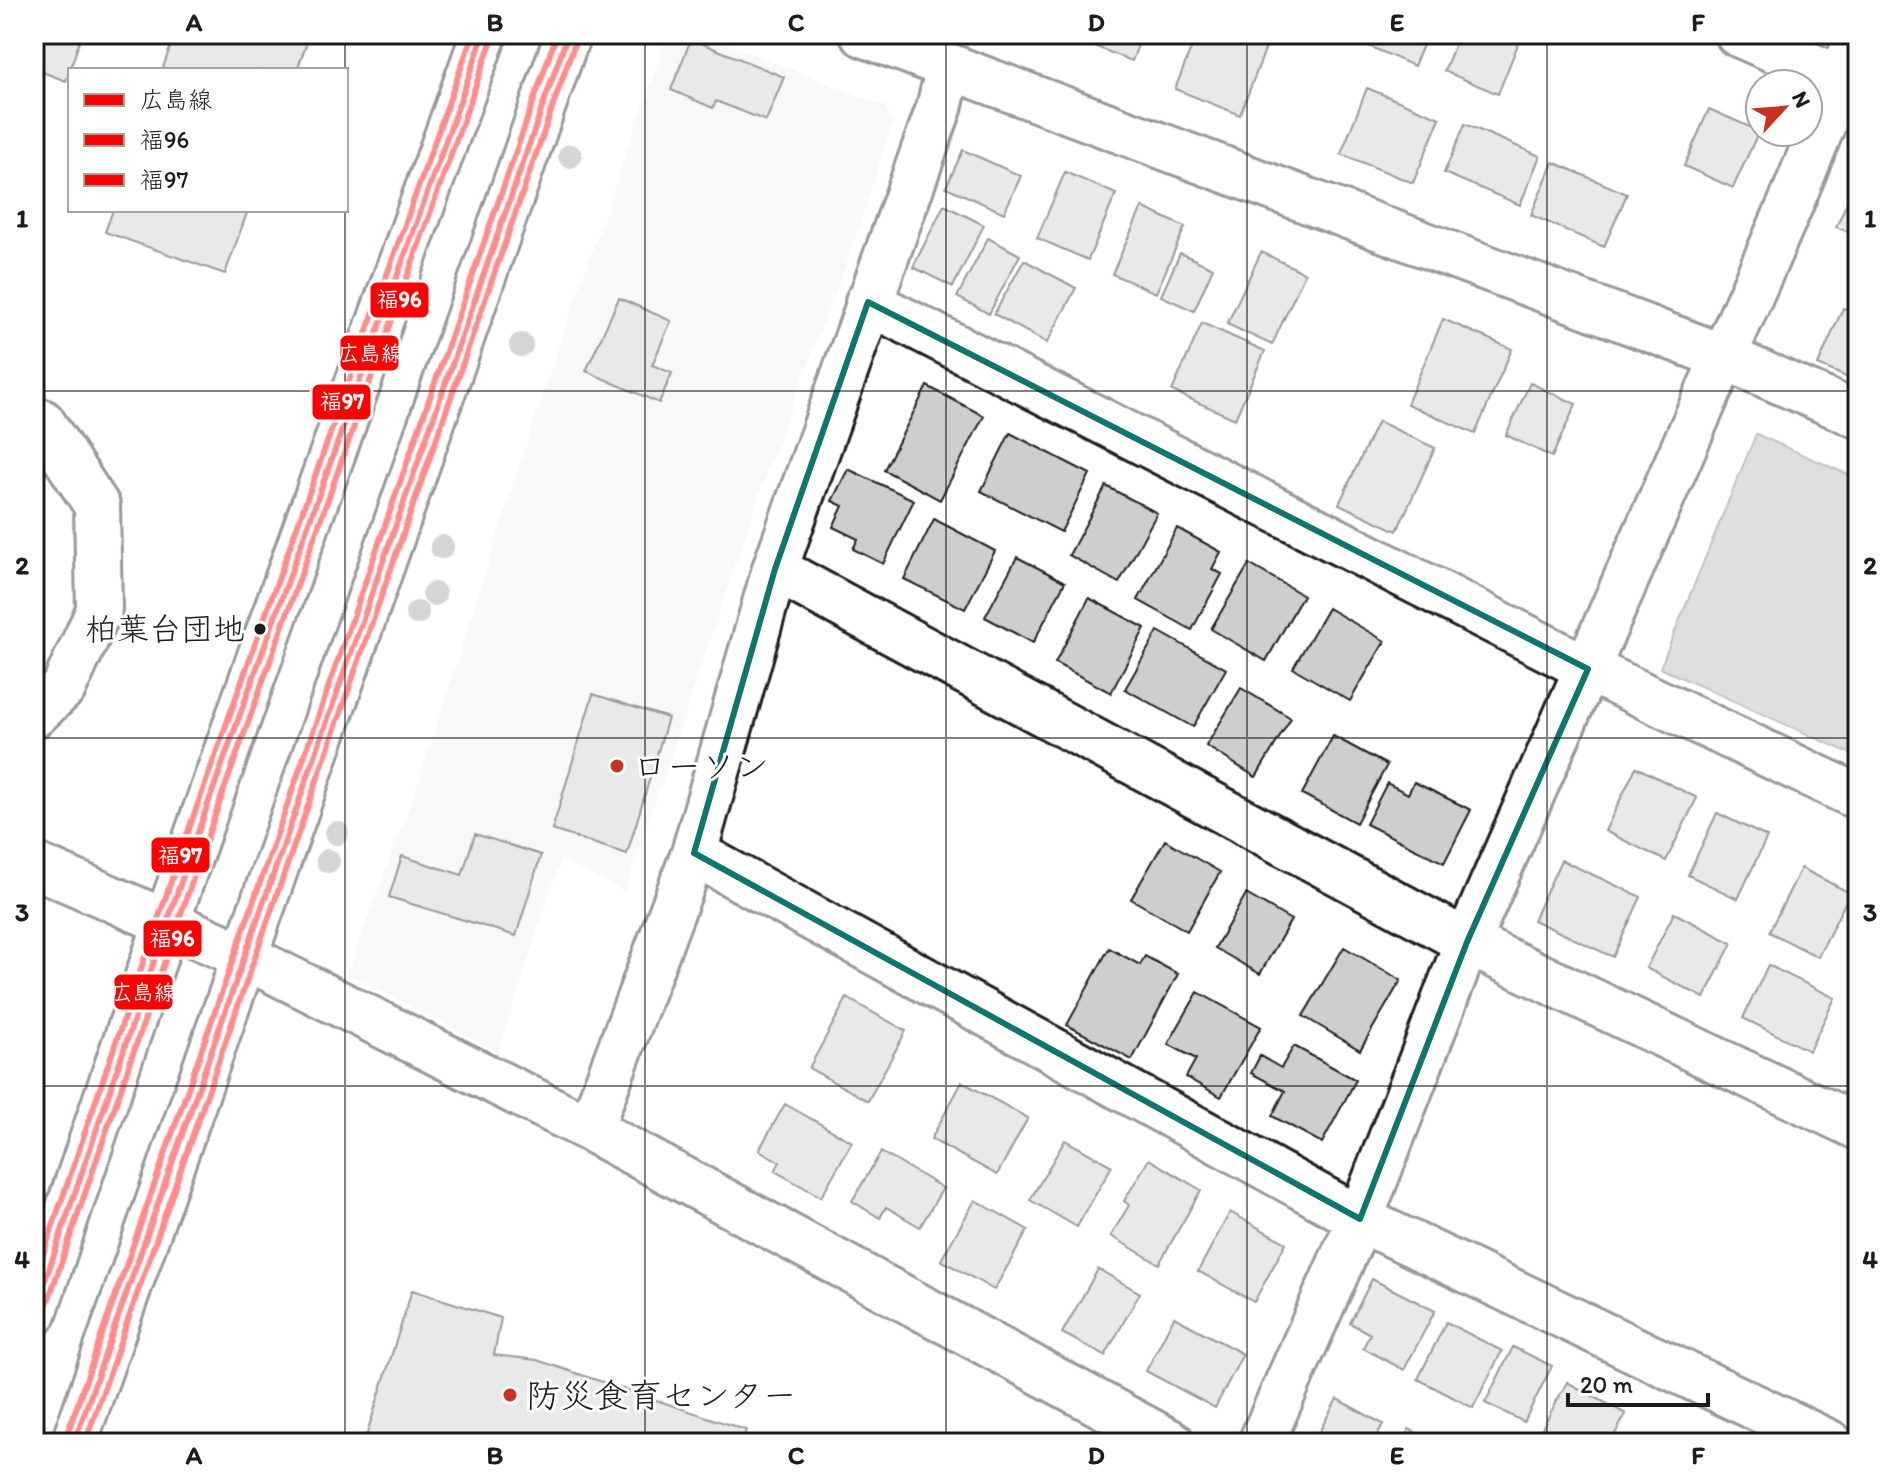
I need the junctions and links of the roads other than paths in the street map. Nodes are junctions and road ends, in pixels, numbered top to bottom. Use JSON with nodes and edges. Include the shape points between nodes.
{"nodes":[{"id":1,"x":484,"y":34,"type":"edge"},
{"id":2,"x":568,"y":34,"type":"edge"},
{"id":3,"x":863,"y":34,"type":"edge"},
{"id":4,"x":1738,"y":34,"type":"edge"},
{"id":5,"x":1858,"y":37,"type":"edge"},
{"id":6,"x":949,"y":67,"type":"junction"},
{"id":7,"x":1849,"y":82,"type":"edge"},
{"id":8,"x":868,"y":302,"type":"junction"},
{"id":9,"x":1724,"y":357,"type":"junction"},
{"id":10,"x":1858,"y":415,"type":"edge"},
{"id":11,"x":34,"y":419,"type":"edge"},
{"id":12,"x":775,"y":569,"type":"junction"},
{"id":13,"x":1588,"y":669,"type":"junction"},
{"id":14,"x":34,"y":715,"type":"edge"},
{"id":15,"x":1858,"y":797,"type":"edge"},
{"id":16,"x":694,"y":853,"type":"junction"},
{"id":17,"x":34,"y":865,"type":"edge"},
{"id":18,"x":167,"y":924,"type":"junction"},
{"id":19,"x":1467,"y":942,"type":"junction"},
{"id":20,"x":244,"y":956,"type":"junction"},
{"id":21,"x":1858,"y":1127,"type":"edge"},
{"id":22,"x":590,"y":1129,"type":"junction"},
{"id":23,"x":1360,"y":1219,"type":"junction"},
{"id":24,"x":34,"y":1313,"type":"edge"},
{"id":25,"x":74,"y":1443,"type":"edge"},
{"id":26,"x":1172,"y":1443,"type":"edge"},
{"id":27,"x":1261,"y":1443,"type":"edge"},
{"id":28,"x":1830,"y":1443,"type":"edge"}],
"edges":[{"from":1,"to":18,"type":"main road"},
{"from":2,"to":20,"type":"main road"},
{"from":3,"to":6,"type":"main road"},
{"from":4,"to":7,"type":"main road"},
{"from":5,"to":7,"type":"main road"},
{"from":6,"to":8,"type":"main road"},
{"from":6,"to":9,"type":"main road"},
{"from":7,"to":9,"type":"main road"},
{"from":8,"to":12,"type":"main road"},
{"from":8,"to":13,"type":"main road"},
{"from":9,"to":10,"type":"main road"},
{"from":9,"to":13,"type":"main road"},
{"from":11,"to":14,"type":"main road","via":[[42,422],[97,506],[99,610],[64,687]]},
{"from":12,"to":16,"type":"main road"},
{"from":12,"to":19,"type":"main road"},
{"from":13,"to":15,"type":"main road"},
{"from":13,"to":19,"type":"main road"},
{"from":16,"to":22,"type":"main road"},
{"from":16,"to":23,"type":"main road"},
{"from":17,"to":18,"type":"main road"},
{"from":18,"to":20,"type":"main road"},
{"from":18,"to":24,"type":"main road"},
{"from":19,"to":21,"type":"main road"},
{"from":19,"to":23,"type":"main road"},
{"from":20,"to":22,"type":"main road"},
{"from":20,"to":25,"type":"main road"},
{"from":22,"to":26,"type":"main road"},
{"from":23,"to":27,"type":"main road"},
{"from":23,"to":28,"type":"main road"}]}
